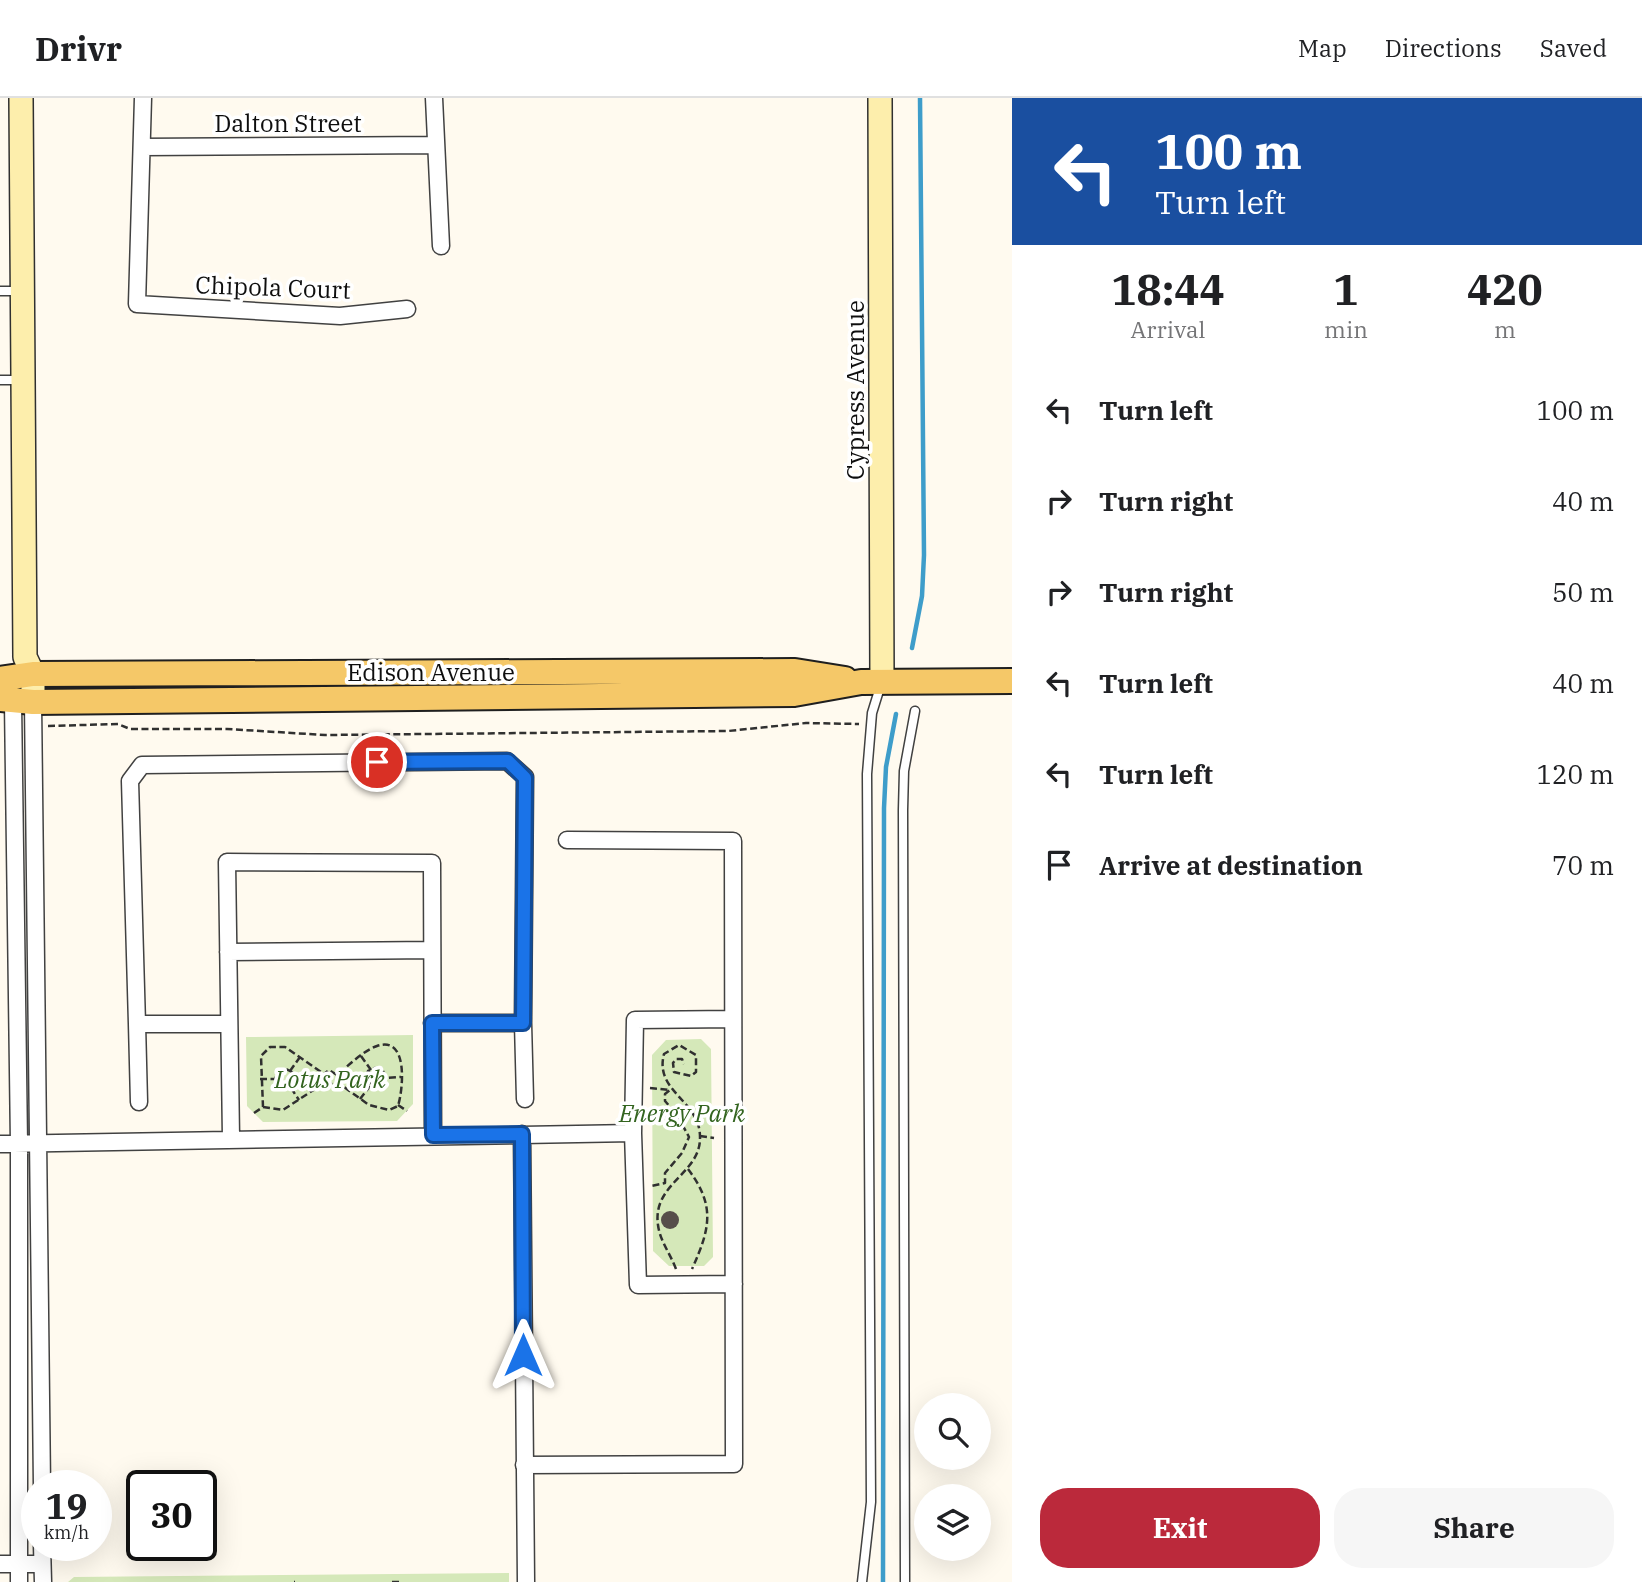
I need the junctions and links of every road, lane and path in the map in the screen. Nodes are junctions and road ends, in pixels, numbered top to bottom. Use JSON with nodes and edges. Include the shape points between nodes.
{"nodes":[{"id":1,"x":21,"y":98,"type":"edge"},
{"id":2,"x":143,"y":98,"type":"edge"},
{"id":3,"x":434,"y":98,"type":"edge"},
{"id":4,"x":880,"y":98,"type":"edge"},
{"id":5,"x":435,"y":145,"type":"junction"},
{"id":6,"x":142,"y":147,"type":"junction"},
{"id":7,"x":441,"y":246,"type":"dead end"},
{"id":8,"x":11,"y":291,"type":"edge"},
{"id":9,"x":407,"y":309,"type":"dead end"},
{"id":10,"x":0,"y":380,"type":"edge"},
{"id":11,"x":24,"y":381,"type":"junction"},
{"id":12,"x":18,"y":671,"type":"edge"},
{"id":13,"x":1012,"y":681,"type":"edge"},
{"id":14,"x":872,"y":682,"type":"junction"},
{"id":15,"x":15,"y":701,"type":"edge"},
{"id":16,"x":915,"y":710,"type":"dead end"},
{"id":17,"x":871,"y":724,"type":"junction"},
{"id":18,"x":50,"y":725,"type":"dead end"},
{"id":19,"x":567,"y":840,"type":"dead end"},
{"id":20,"x":432,"y":950,"type":"junction"},
{"id":21,"x":228,"y":952,"type":"junction"},
{"id":22,"x":733,"y":1019,"type":"junction"},
{"id":23,"x":432,"y":1023,"type":"junction"},
{"id":24,"x":523,"y":1023,"type":"junction"},
{"id":25,"x":137,"y":1024,"type":"junction"},
{"id":26,"x":229,"y":1024,"type":"junction"},
{"id":27,"x":361,"y":1056,"type":"junction"},
{"id":28,"x":300,"y":1057,"type":"junction"},
{"id":29,"x":684,"y":1064,"type":"dead end"},
{"id":30,"x":370,"y":1070,"type":"junction"},
{"id":31,"x":290,"y":1071,"type":"junction"},
{"id":32,"x":324,"y":1074,"type":"junction"},
{"id":33,"x":337,"y":1075,"type":"junction"},
{"id":34,"x":401,"y":1077,"type":"junction"},
{"id":35,"x":386,"y":1078,"type":"junction"},
{"id":36,"x":260,"y":1079,"type":"junction"},
{"id":37,"x":275,"y":1079,"type":"junction"},
{"id":38,"x":337,"y":1082,"type":"junction"},
{"id":39,"x":324,"y":1083,"type":"junction"},
{"id":40,"x":370,"y":1086,"type":"junction"},
{"id":41,"x":290,"y":1087,"type":"junction"},
{"id":42,"x":650,"y":1088,"type":"dead end"},
{"id":43,"x":670,"y":1090,"type":"junction"},
{"id":44,"x":360,"y":1099,"type":"junction"},
{"id":45,"x":525,"y":1099,"type":"dead end"},
{"id":46,"x":299,"y":1100,"type":"junction"},
{"id":47,"x":139,"y":1102,"type":"dead end"},
{"id":48,"x":398,"y":1105,"type":"junction"},
{"id":49,"x":263,"y":1107,"type":"junction"},
{"id":50,"x":407,"y":1111,"type":"dead end"},
{"id":51,"x":254,"y":1113,"type":"dead end"},
{"id":52,"x":633,"y":1133,"type":"junction"},
{"id":53,"x":522,"y":1134,"type":"junction"},
{"id":54,"x":433,"y":1135,"type":"junction"},
{"id":55,"x":700,"y":1136,"type":"junction"},
{"id":56,"x":231,"y":1138,"type":"junction"},
{"id":57,"x":714,"y":1138,"type":"dead end"},
{"id":58,"x":39,"y":1143,"type":"junction"},
{"id":59,"x":0,"y":1144,"type":"edge"},
{"id":60,"x":19,"y":1144,"type":"junction"},
{"id":61,"x":688,"y":1170,"type":"junction"},
{"id":62,"x":667,"y":1184,"type":"junction"},
{"id":63,"x":651,"y":1186,"type":"dead end"},
{"id":64,"x":707,"y":1220,"type":"junction"},
{"id":65,"x":715,"y":1220,"type":"dead end"},
{"id":66,"x":676,"y":1269,"type":"dead end"},
{"id":67,"x":692,"y":1269,"type":"dead end"},
{"id":68,"x":734,"y":1284,"type":"junction"},
{"id":69,"x":524,"y":1465,"type":"junction"},
{"id":70,"x":42,"y":1470,"type":"edge"},
{"id":71,"x":43,"y":1561,"type":"edge"},
{"id":72,"x":0,"y":1564,"type":"edge"},
{"id":73,"x":19,"y":1564,"type":"junction"},
{"id":74,"x":43,"y":1564,"type":"junction"},
{"id":75,"x":19,"y":1582,"type":"edge"},
{"id":76,"x":43,"y":1582,"type":"edge"},
{"id":77,"x":391,"y":1582,"type":"edge"},
{"id":78,"x":399,"y":1582,"type":"edge"},
{"id":79,"x":526,"y":1582,"type":"edge"},
{"id":80,"x":862,"y":1582,"type":"edge"},
{"id":81,"x":905,"y":1582,"type":"edge"}],
"edges":[{"from":1,"to":8,"type":"main road"},
{"from":2,"to":6,"type":"street"},
{"from":3,"to":5,"type":"street"},
{"from":4,"to":14,"type":"main road","name":"Cypress Avenue"},
{"from":5,"to":6,"type":"street","name":"Dalton Street"},
{"from":5,"to":7,"type":"street"},
{"from":6,"to":9,"type":"street","name":"Chipola Court","via":[[137,304],[340,316]]},
{"from":8,"to":11,"type":"main road"},
{"from":10,"to":11,"type":"lane"},
{"from":11,"to":12,"type":"main road"},
{"from":12,"to":14,"type":"main road","name":"Edison Avenue","via":[[795,671]]},
{"from":12,"to":15,"type":"main road"},
{"from":13,"to":14,"type":"main road","name":"Edison Avenue"},
{"from":14,"to":15,"type":"main road","name":"Edison Avenue","via":[[793,694]]},
{"from":14,"to":17,"type":"lane"},
{"from":15,"to":58,"type":"street"},
{"from":15,"to":60,"type":"street"},
{"from":16,"to":81,"type":"lane","via":[[904,771],[903,810]]},
{"from":17,"to":18,"type":"path","via":[[806,723],[728,731],[325,735]]},
{"from":17,"to":80,"type":"lane","via":[[867,803],[871,1502]]},
{"from":19,"to":22,"type":"street","via":[[733,841]]},
{"from":20,"to":21,"type":"street"},
{"from":20,"to":21,"type":"street","via":[[432,863],[227,862]]},
{"from":20,"to":23,"type":"street"},
{"from":21,"to":26,"type":"street"},
{"from":22,"to":52,"type":"street","via":[[635,1020]]},
{"from":22,"to":68,"type":"street"},
{"from":23,"to":24,"type":"street"},
{"from":23,"to":54,"type":"street"},
{"from":24,"to":25,"type":"street","via":[[525,778],[508,761],[142,765],[130,781]]},
{"from":24,"to":45,"type":"street"},
{"from":25,"to":26,"type":"street"},
{"from":25,"to":47,"type":"street"},
{"from":26,"to":56,"type":"street"},
{"from":27,"to":30,"type":"path"},
{"from":27,"to":33,"type":"path"},
{"from":27,"to":34,"type":"path","via":[[379,1045],[389,1045],[397,1051]]},
{"from":28,"to":31,"type":"path"},
{"from":28,"to":32,"type":"path"},
{"from":28,"to":36,"type":"path","via":[[285,1047],[270,1047],[261,1056]]},
{"from":29,"to":43,"type":"path","via":[[676,1059],[674,1072],[691,1076],[696,1072],[696,1055],[688,1047],[671,1047],[664,1054],[663,1077]]},
{"from":30,"to":35,"type":"path","via":[[383,1071]]},
{"from":30,"to":40,"type":"path","via":[[366,1079]]},
{"from":31,"to":37,"type":"path","via":[[278,1072]]},
{"from":31,"to":41,"type":"path","via":[[294,1080]]},
{"from":32,"to":33,"type":"path","via":[[329,1070]]},
{"from":32,"to":39,"type":"path"},
{"from":33,"to":38,"type":"path"},
{"from":34,"to":35,"type":"path"},
{"from":34,"to":48,"type":"path"},
{"from":35,"to":40,"type":"path","via":[[379,1087]]},
{"from":36,"to":37,"type":"path"},
{"from":36,"to":49,"type":"path"},
{"from":37,"to":41,"type":"path","via":[[281,1088]]},
{"from":38,"to":39,"type":"path"},
{"from":38,"to":44,"type":"path"},
{"from":39,"to":46,"type":"path"},
{"from":40,"to":44,"type":"path"},
{"from":41,"to":46,"type":"path"},
{"from":42,"to":43,"type":"path"},
{"from":43,"to":55,"type":"path","via":[[696,1118]]},
{"from":43,"to":62,"type":"path","via":[[665,1101],[689,1137],[665,1173]]},
{"from":44,"to":48,"type":"path","via":[[380,1109]]},
{"from":46,"to":49,"type":"path","via":[[283,1110]]},
{"from":48,"to":50,"type":"path"},
{"from":49,"to":51,"type":"path"},
{"from":52,"to":53,"type":"street"},
{"from":52,"to":68,"type":"street","via":[[638,1285]]},
{"from":53,"to":54,"type":"street"},
{"from":53,"to":69,"type":"street"},
{"from":54,"to":56,"type":"street"},
{"from":55,"to":57,"type":"path"},
{"from":55,"to":61,"type":"path"},
{"from":56,"to":58,"type":"street"},
{"from":58,"to":60,"type":"street"},
{"from":58,"to":70,"type":"street"},
{"from":59,"to":60,"type":"street"},
{"from":60,"to":73,"type":"street"},
{"from":61,"to":62,"type":"path"},
{"from":61,"to":64,"type":"path","via":[[707,1202]]},
{"from":62,"to":63,"type":"path"},
{"from":62,"to":66,"type":"path","via":[[657,1223]]},
{"from":64,"to":65,"type":"path"},
{"from":64,"to":67,"type":"path","via":[[707,1236]]},
{"from":68,"to":69,"type":"street","via":[[734,1464]]},
{"from":69,"to":79,"type":"street"},
{"from":71,"to":74,"type":"street"},
{"from":72,"to":73,"type":"street"},
{"from":73,"to":74,"type":"street"},
{"from":73,"to":75,"type":"street"},
{"from":74,"to":76,"type":"street"},
{"from":77,"to":78,"type":"path"}]}
